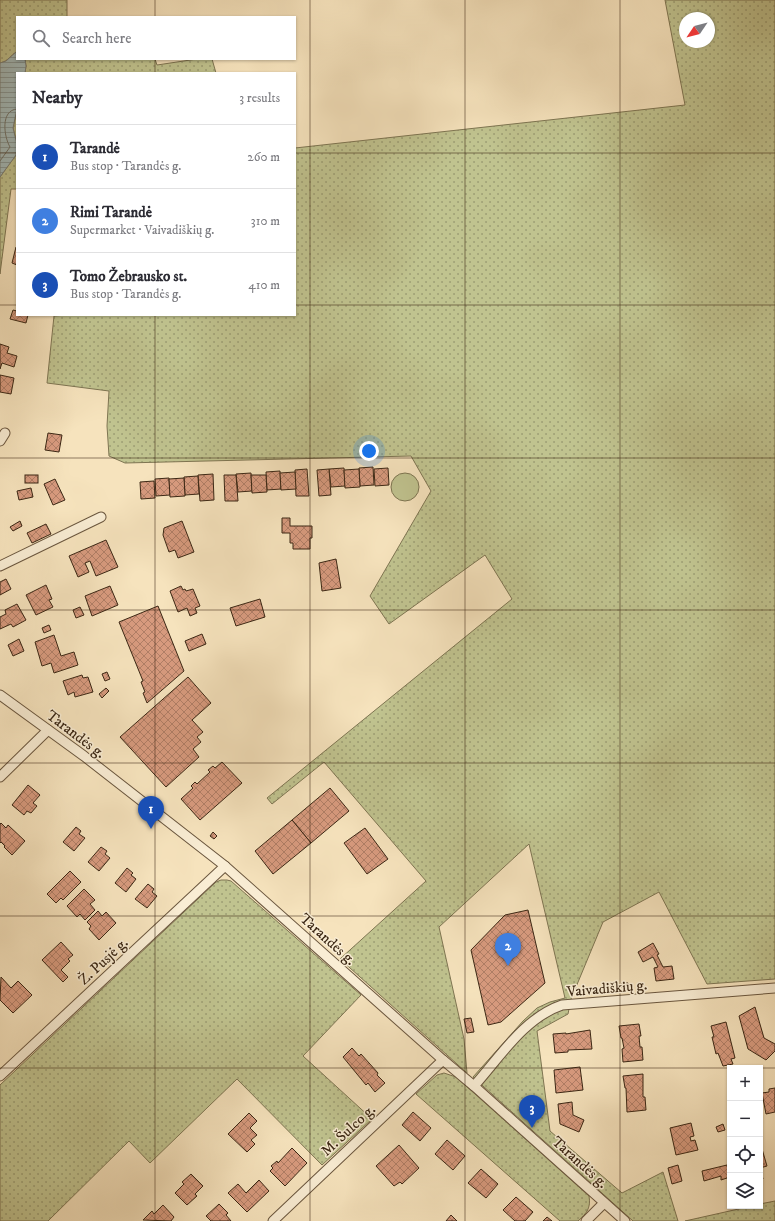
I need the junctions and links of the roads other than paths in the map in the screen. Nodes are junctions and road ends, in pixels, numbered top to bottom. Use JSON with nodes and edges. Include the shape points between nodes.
{"nodes":[{"id":1,"x":5,"y":433,"type":"dead end"},
{"id":2,"x":0,"y":441,"type":"edge"},
{"id":3,"x":101,"y":517,"type":"dead end"},
{"id":4,"x":0,"y":566,"type":"edge"},
{"id":5,"x":0,"y":695,"type":"edge"},
{"id":6,"x":48,"y":730,"type":"junction"},
{"id":7,"x":0,"y":777,"type":"edge"},
{"id":8,"x":225,"y":866,"type":"junction"},
{"id":9,"x":775,"y":988,"type":"edge"},
{"id":10,"x":443,"y":1060,"type":"junction"},
{"id":11,"x":0,"y":1076,"type":"edge"},
{"id":12,"x":474,"y":1086,"type":"junction"},
{"id":13,"x":604,"y":1203,"type":"junction"},
{"id":14,"x":273,"y":1221,"type":"edge"},
{"id":15,"x":586,"y":1221,"type":"edge"},
{"id":16,"x":625,"y":1221,"type":"edge"}],
"edges":[{"from":1,"to":2,"type":"street"},
{"from":3,"to":4,"type":"street"},
{"from":5,"to":6,"type":"street","name":"Tarandės g."},
{"from":6,"to":7,"type":"street"},
{"from":6,"to":8,"type":"street","name":"Tarandės g."},
{"from":8,"to":10,"type":"street","name":"Tarandės g."},
{"from":8,"to":11,"type":"street","name":"Ž. Pusjė g."},
{"from":9,"to":12,"type":"street","name":"Vaivadiškių g.","via":[[562,1005],[549,1010],[527,1026]]},
{"from":10,"to":12,"type":"street","name":"Tarandės g."},
{"from":10,"to":14,"type":"street","name":"M. Šulco g."},
{"from":12,"to":13,"type":"street","name":"Tarandės g."},
{"from":13,"to":15,"type":"street"},
{"from":13,"to":16,"type":"street","name":"Tarandės g."}]}
